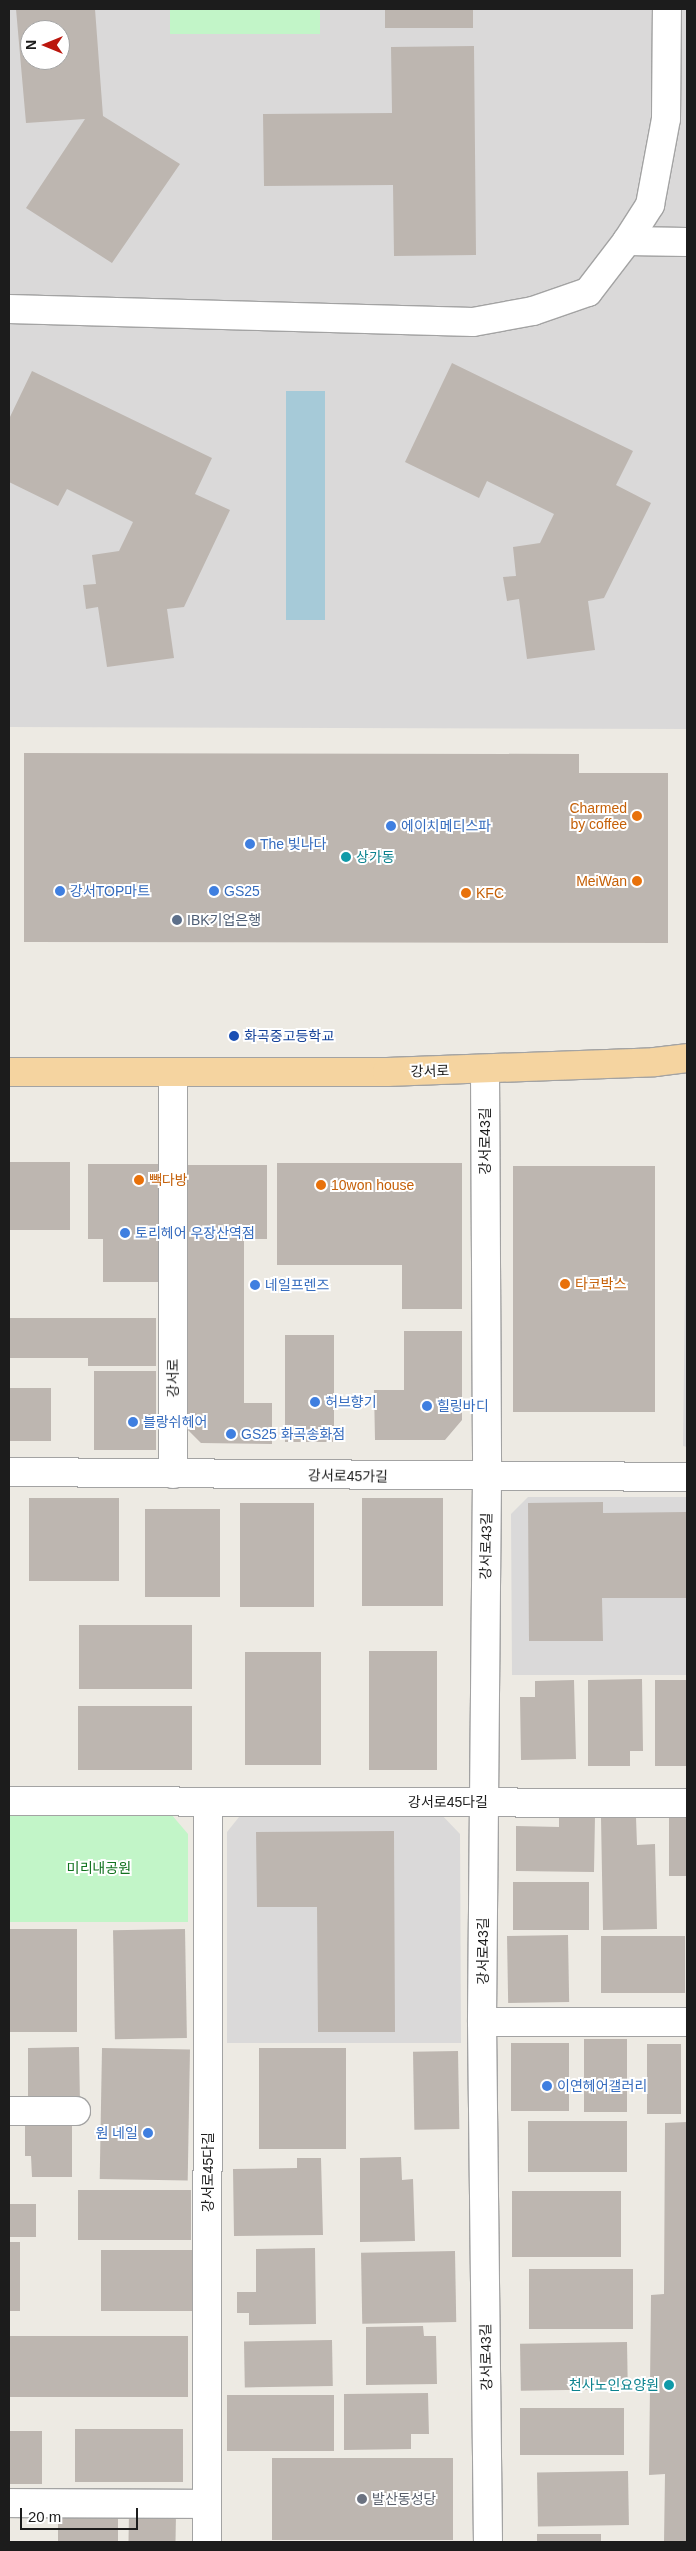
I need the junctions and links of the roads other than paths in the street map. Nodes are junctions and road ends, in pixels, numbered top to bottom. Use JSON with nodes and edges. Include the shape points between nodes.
{"nodes":[{"id":1,"x":666,"y":9,"type":"edge"},
{"id":2,"x":627,"y":241,"type":"junction"},
{"id":3,"x":687,"y":242,"type":"edge"},
{"id":4,"x":9,"y":309,"type":"edge"},
{"id":5,"x":687,"y":1058,"type":"edge"},
{"id":6,"x":485,"y":1070,"type":"junction"},
{"id":7,"x":9,"y":1072,"type":"edge"},
{"id":8,"x":173,"y":1072,"type":"junction"},
{"id":9,"x":9,"y":1472,"type":"edge"},
{"id":10,"x":173,"y":1474,"type":"junction"},
{"id":11,"x":687,"y":1477,"type":"edge"},
{"id":12,"x":487,"y":1478,"type":"junction"},
{"id":13,"x":9,"y":1801,"type":"edge"},
{"id":14,"x":208,"y":1802,"type":"junction"},
{"id":15,"x":483,"y":1802,"type":"junction"},
{"id":16,"x":687,"y":1803,"type":"edge"},
{"id":17,"x":482,"y":2022,"type":"junction"},
{"id":18,"x":687,"y":2022,"type":"edge"},
{"id":19,"x":9,"y":2111,"type":"edge"},
{"id":20,"x":76,"y":2111,"type":"dead end"},
{"id":21,"x":9,"y":2503,"type":"edge"},
{"id":22,"x":207,"y":2504,"type":"junction"},
{"id":23,"x":207,"y":2542,"type":"edge"},
{"id":24,"x":488,"y":2542,"type":"edge"}],
"edges":[{"from":1,"to":2,"type":"street","via":[[666,119],[659,168],[650,206]]},
{"from":2,"to":3,"type":"street"},
{"from":2,"to":4,"type":"street","via":[[588,292],[533,312],[473,322]]},
{"from":5,"to":6,"type":"main road","name":"강서로"},
{"from":6,"to":8,"type":"main road","name":"강서로"},
{"from":6,"to":12,"type":"street","name":"강서로43길"},
{"from":7,"to":8,"type":"main road","name":"강서로"},
{"from":8,"to":10,"type":"street","name":"강서로"},
{"from":9,"to":10,"type":"street","name":"강서로45가길"},
{"from":10,"to":12,"type":"street","name":"강서로45가길"},
{"from":11,"to":12,"type":"street","name":"강서로45가길"},
{"from":12,"to":15,"type":"street","name":"강서로43길"},
{"from":13,"to":14,"type":"street","name":"강서로45다길"},
{"from":14,"to":15,"type":"street","name":"강서로45다길"},
{"from":14,"to":22,"type":"street","name":"강서로45다길"},
{"from":15,"to":16,"type":"street","name":"강서로45다길"},
{"from":15,"to":17,"type":"street","name":"강서로43길"},
{"from":17,"to":18,"type":"street"},
{"from":17,"to":24,"type":"street","name":"강서로43길"},
{"from":19,"to":20,"type":"street"},
{"from":21,"to":22,"type":"street"},
{"from":22,"to":23,"type":"street","name":"강서로45다길"}]}
